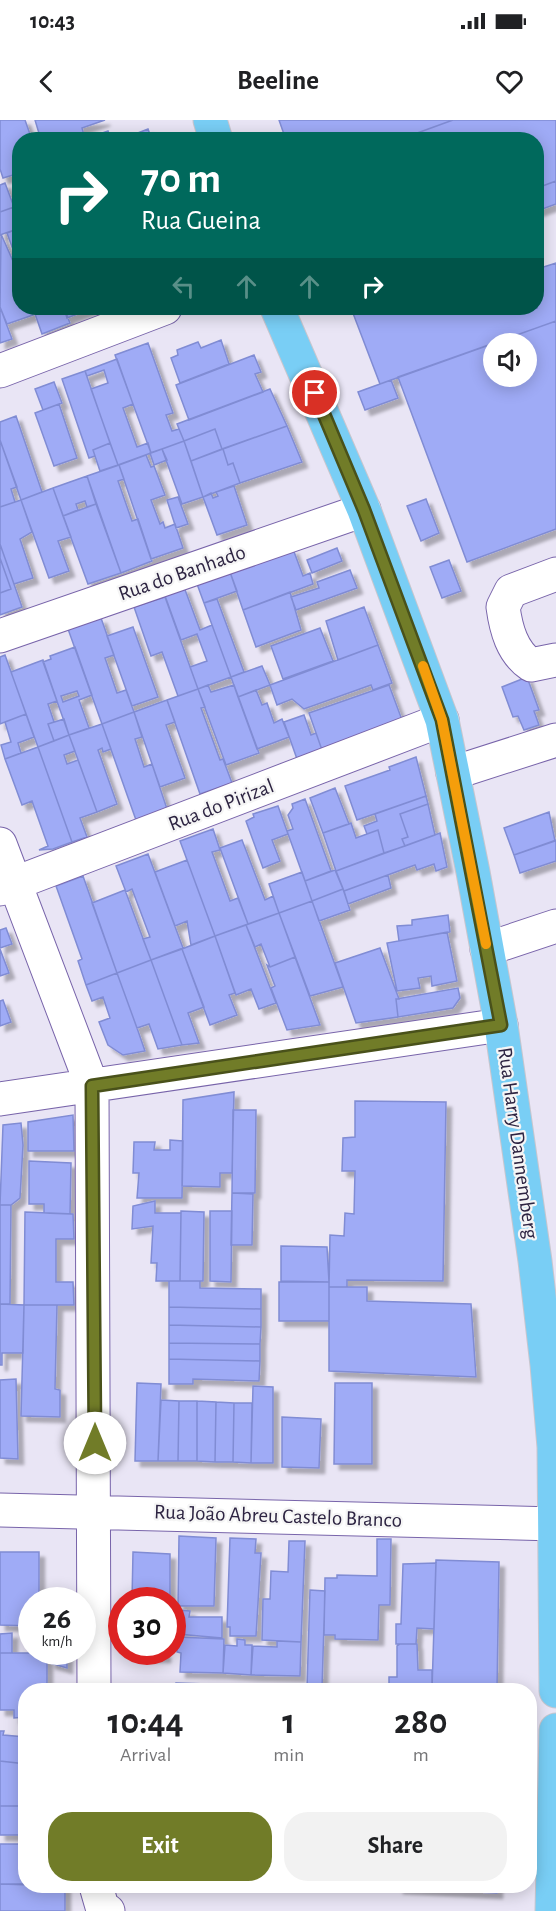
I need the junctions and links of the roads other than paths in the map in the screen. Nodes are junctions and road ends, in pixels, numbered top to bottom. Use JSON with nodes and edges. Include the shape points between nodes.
{"nodes":[{"id":1,"x":147,"y":315,"type":"edge"},
{"id":2,"x":280,"y":315,"type":"edge"},
{"id":3,"x":0,"y":371,"type":"edge"},
{"id":4,"x":364,"y":510,"type":"junction"},
{"id":5,"x":556,"y":574,"type":"edge"},
{"id":6,"x":0,"y":636,"type":"edge"},
{"id":7,"x":556,"y":660,"type":"edge"},
{"id":8,"x":442,"y":720,"type":"junction"},
{"id":9,"x":556,"y":740,"type":"edge"},
{"id":10,"x":453,"y":773,"type":"junction"},
{"id":11,"x":0,"y":844,"type":"edge"},
{"id":12,"x":7,"y":887,"type":"edge"},
{"id":13,"x":556,"y":926,"type":"edge"},
{"id":14,"x":487,"y":949,"type":"junction"},
{"id":15,"x":501,"y":1025,"type":"junction"},
{"id":16,"x":92,"y":1086,"type":"junction"},
{"id":17,"x":0,"y":1099,"type":"edge"},
{"id":18,"x":0,"y":1510,"type":"edge"},
{"id":19,"x":95,"y":1511,"type":"junction"},
{"id":20,"x":555,"y":1524,"type":"edge"},
{"id":21,"x":94,"y":1683,"type":"edge"},
{"id":22,"x":556,"y":1691,"type":"edge"},
{"id":23,"x":556,"y":1730,"type":"edge"},
{"id":24,"x":552,"y":1911,"type":"edge"}],
"edges":[{"from":1,"to":3,"type":"street"},
{"from":2,"to":4,"type":"main road","name":"Rua Harry Dannemberg"},
{"from":4,"to":6,"type":"street","name":"Rua do Banhado"},
{"from":4,"to":8,"type":"main road","name":"Rua Harry Dannemberg"},
{"from":5,"to":7,"type":"street","via":[[512,591],[502,607],[521,658],[531,665]]},
{"from":8,"to":10,"type":"main road","name":"Rua Harry Dannemberg"},
{"from":8,"to":12,"type":"street","name":"Rua do Pirizal"},
{"from":9,"to":10,"type":"street"},
{"from":10,"to":14,"type":"main road","name":"Rua Harry Dannemberg"},
{"from":11,"to":12,"type":"street"},
{"from":12,"to":16,"type":"street"},
{"from":13,"to":14,"type":"street"},
{"from":14,"to":15,"type":"main road","name":"Rua Harry Dannemberg"},
{"from":15,"to":16,"type":"street"},
{"from":15,"to":20,"type":"main road","name":"Rua Harry Dannemberg","via":[[547,1365]]},
{"from":16,"to":17,"type":"street"},
{"from":16,"to":19,"type":"street"},
{"from":18,"to":19,"type":"street","name":"Rua João Abreu Castelo Branco"},
{"from":19,"to":20,"type":"street","name":"Rua João Abreu Castelo Branco"},
{"from":19,"to":21,"type":"street"},
{"from":20,"to":22,"type":"main road","name":"Rua Harry Dannemberg"},
{"from":23,"to":24,"type":"main road"}]}
